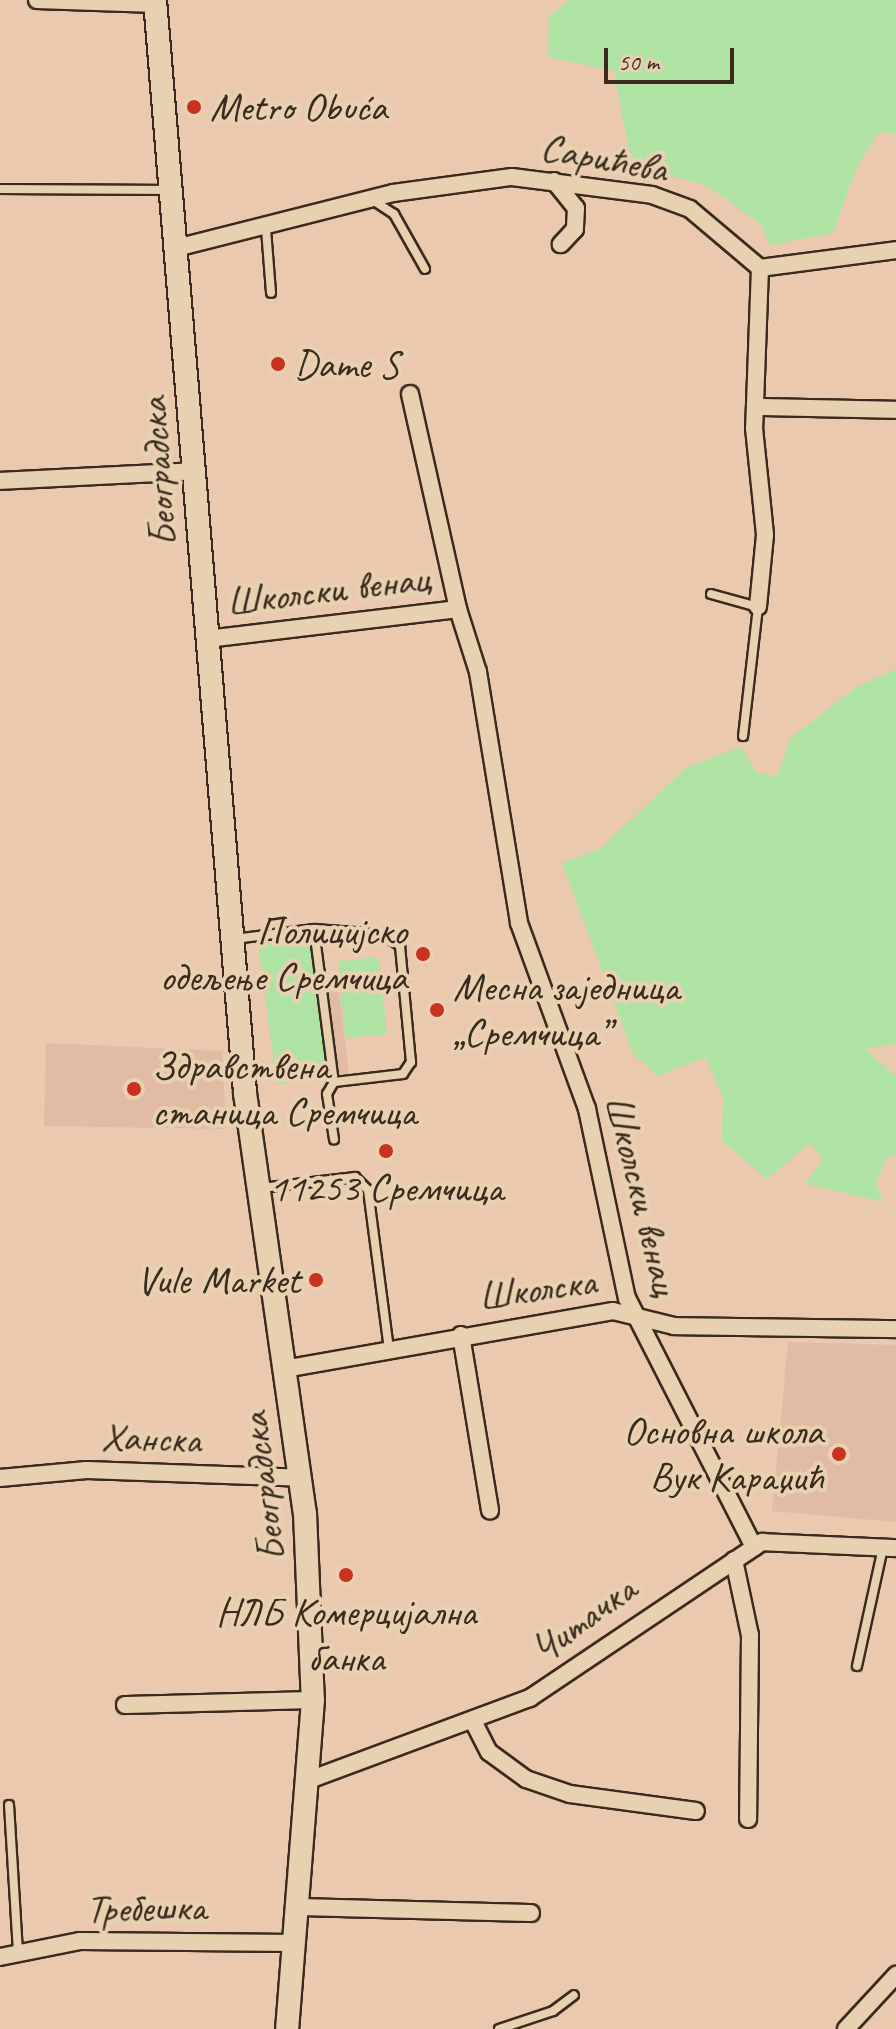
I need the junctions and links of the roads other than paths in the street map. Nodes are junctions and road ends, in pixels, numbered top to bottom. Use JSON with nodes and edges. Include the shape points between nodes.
{"nodes":[{"id":1,"x":37,"y":0,"type":"edge"},
{"id":2,"x":155,"y":2,"type":"edge"},
{"id":3,"x":554,"y":181,"type":"junction"},
{"id":4,"x":0,"y":189,"type":"edge"},
{"id":5,"x":170,"y":190,"type":"junction"},
{"id":6,"x":365,"y":202,"type":"junction"},
{"id":7,"x":266,"y":229,"type":"junction"},
{"id":8,"x":561,"y":244,"type":"dead end"},
{"id":9,"x":176,"y":248,"type":"junction"},
{"id":10,"x":896,"y":250,"type":"edge"},
{"id":11,"x":760,"y":268,"type":"junction"},
{"id":12,"x":425,"y":269,"type":"dead end"},
{"id":13,"x":271,"y":293,"type":"dead end"},
{"id":14,"x":410,"y":394,"type":"dead end"},
{"id":15,"x":758,"y":407,"type":"junction"},
{"id":16,"x":896,"y":410,"type":"edge"},
{"id":17,"x":195,"y":471,"type":"junction"},
{"id":18,"x":0,"y":481,"type":"edge"},
{"id":19,"x":711,"y":594,"type":"dead end"},
{"id":20,"x":758,"y":607,"type":"junction"},
{"id":21,"x":458,"y":609,"type":"junction"},
{"id":22,"x":207,"y":639,"type":"junction"},
{"id":23,"x":743,"y":736,"type":"dead end"},
{"id":24,"x":314,"y":929,"type":"junction"},
{"id":25,"x":233,"y":939,"type":"junction"},
{"id":26,"x":334,"y":1082,"type":"junction"},
{"id":27,"x":334,"y":1139,"type":"dead end"},
{"id":28,"x":260,"y":1188,"type":"junction"},
{"id":29,"x":635,"y":1315,"type":"junction"},
{"id":30,"x":896,"y":1329,"type":"edge"},
{"id":31,"x":461,"y":1335,"type":"junction"},
{"id":32,"x":389,"y":1350,"type":"junction"},
{"id":33,"x":284,"y":1369,"type":"junction"},
{"id":34,"x":0,"y":1478,"type":"edge"},
{"id":35,"x":301,"y":1478,"type":"junction"},
{"id":36,"x":490,"y":1511,"type":"dead end"},
{"id":37,"x":754,"y":1547,"type":"junction"},
{"id":38,"x":890,"y":1548,"type":"edge"},
{"id":39,"x":734,"y":1560,"type":"junction"},
{"id":40,"x":857,"y":1666,"type":"dead end"},
{"id":41,"x":313,"y":1700,"type":"junction"},
{"id":42,"x":125,"y":1705,"type":"dead end"},
{"id":43,"x":473,"y":1721,"type":"junction"},
{"id":44,"x":309,"y":1780,"type":"junction"},
{"id":45,"x":9,"y":1805,"type":"dead end"},
{"id":46,"x":696,"y":1811,"type":"dead end"},
{"id":47,"x":748,"y":1819,"type":"dead end"},
{"id":48,"x":298,"y":1907,"type":"junction"},
{"id":49,"x":531,"y":1913,"type":"dead end"},
{"id":50,"x":295,"y":1943,"type":"junction"},
{"id":51,"x":18,"y":1953,"type":"junction"},
{"id":52,"x":0,"y":1957,"type":"edge"},
{"id":53,"x":896,"y":1975,"type":"edge"},
{"id":54,"x":574,"y":1995,"type":"dead end"},
{"id":55,"x":287,"y":2029,"type":"edge"},
{"id":56,"x":499,"y":2029,"type":"edge"},
{"id":57,"x":846,"y":2029,"type":"edge"}],
"edges":[{"from":1,"to":2,"type":"street"},
{"from":2,"to":5,"type":"main road","name":"Београдска"},
{"from":3,"to":6,"type":"street","name":"Сарићева","via":[[450,183]]},
{"from":3,"to":8,"type":"street","via":[[577,218]]},
{"from":3,"to":11,"type":"street","name":"Сарићева","via":[[652,195],[690,209]]},
{"from":4,"to":5,"type":"lane"},
{"from":5,"to":9,"type":"main road","name":"Београдска"},
{"from":6,"to":7,"type":"street","name":"Сарићева"},
{"from":6,"to":12,"type":"lane","via":[[388,207]]},
{"from":7,"to":9,"type":"street","name":"Сарићева"},
{"from":7,"to":13,"type":"lane"},
{"from":9,"to":17,"type":"main road","name":"Београдска"},
{"from":10,"to":11,"type":"street"},
{"from":11,"to":15,"type":"street"},
{"from":14,"to":21,"type":"street","name":"Школски венац"},
{"from":15,"to":16,"type":"street"},
{"from":15,"to":20,"type":"street","via":[[755,472],[765,535]]},
{"from":17,"to":18,"type":"street"},
{"from":17,"to":22,"type":"main road","name":"Београдска"},
{"from":19,"to":20,"type":"lane"},
{"from":20,"to":23,"type":"lane"},
{"from":21,"to":22,"type":"street","name":"Школски венац"},
{"from":21,"to":29,"type":"street","name":"Школски венац","via":[[478,672],[519,923],[587,1109]]},
{"from":22,"to":25,"type":"main road","name":"Београдска"},
{"from":24,"to":25,"type":"lane"},
{"from":24,"to":26,"type":"lane"},
{"from":24,"to":26,"type":"lane","via":[[383,934],[404,954],[408,1069]]},
{"from":25,"to":28,"type":"main road","name":"Београдска"},
{"from":26,"to":27,"type":"lane","via":[[327,1094]]},
{"from":28,"to":32,"type":"lane","via":[[355,1177],[368,1190]]},
{"from":28,"to":33,"type":"main road","name":"Београдска"},
{"from":29,"to":30,"type":"street","name":"Школска","via":[[674,1326]]},
{"from":29,"to":31,"type":"street","name":"Школска","via":[[564,1315]]},
{"from":29,"to":37,"type":"street","name":"Школски венац"},
{"from":31,"to":32,"type":"street","name":"Школска"},
{"from":31,"to":36,"type":"street"},
{"from":32,"to":33,"type":"street","name":"Школска"},
{"from":33,"to":35,"type":"main road","name":"Београдска"},
{"from":34,"to":35,"type":"street","name":"Ханска","via":[[101,1470]]},
{"from":35,"to":41,"type":"main road","name":"Београдска"},
{"from":37,"to":38,"type":"street","name":"Читачка","via":[[789,1540]]},
{"from":37,"to":39,"type":"street","name":"Читачка"},
{"from":38,"to":40,"type":"lane"},
{"from":39,"to":43,"type":"street","name":"Читачка","via":[[655,1608],[552,1686]]},
{"from":39,"to":47,"type":"street","via":[[750,1635]]},
{"from":41,"to":42,"type":"street"},
{"from":41,"to":44,"type":"main road","name":"Београдска"},
{"from":43,"to":44,"type":"street","name":"Читачка"},
{"from":43,"to":46,"type":"street","via":[[489,1752],[526,1779],[570,1794]]},
{"from":44,"to":48,"type":"main road","name":"Београдска"},
{"from":45,"to":51,"type":"lane"},
{"from":48,"to":49,"type":"street"},
{"from":48,"to":50,"type":"main road","name":"Београдска"},
{"from":50,"to":51,"type":"street","name":"Требешка","via":[[80,1941]]},
{"from":50,"to":55,"type":"main road","name":"Београдска"},
{"from":51,"to":52,"type":"street","name":"Требешка"},
{"from":53,"to":57,"type":"street"},
{"from":54,"to":56,"type":"lane","via":[[553,2011]]}]}
